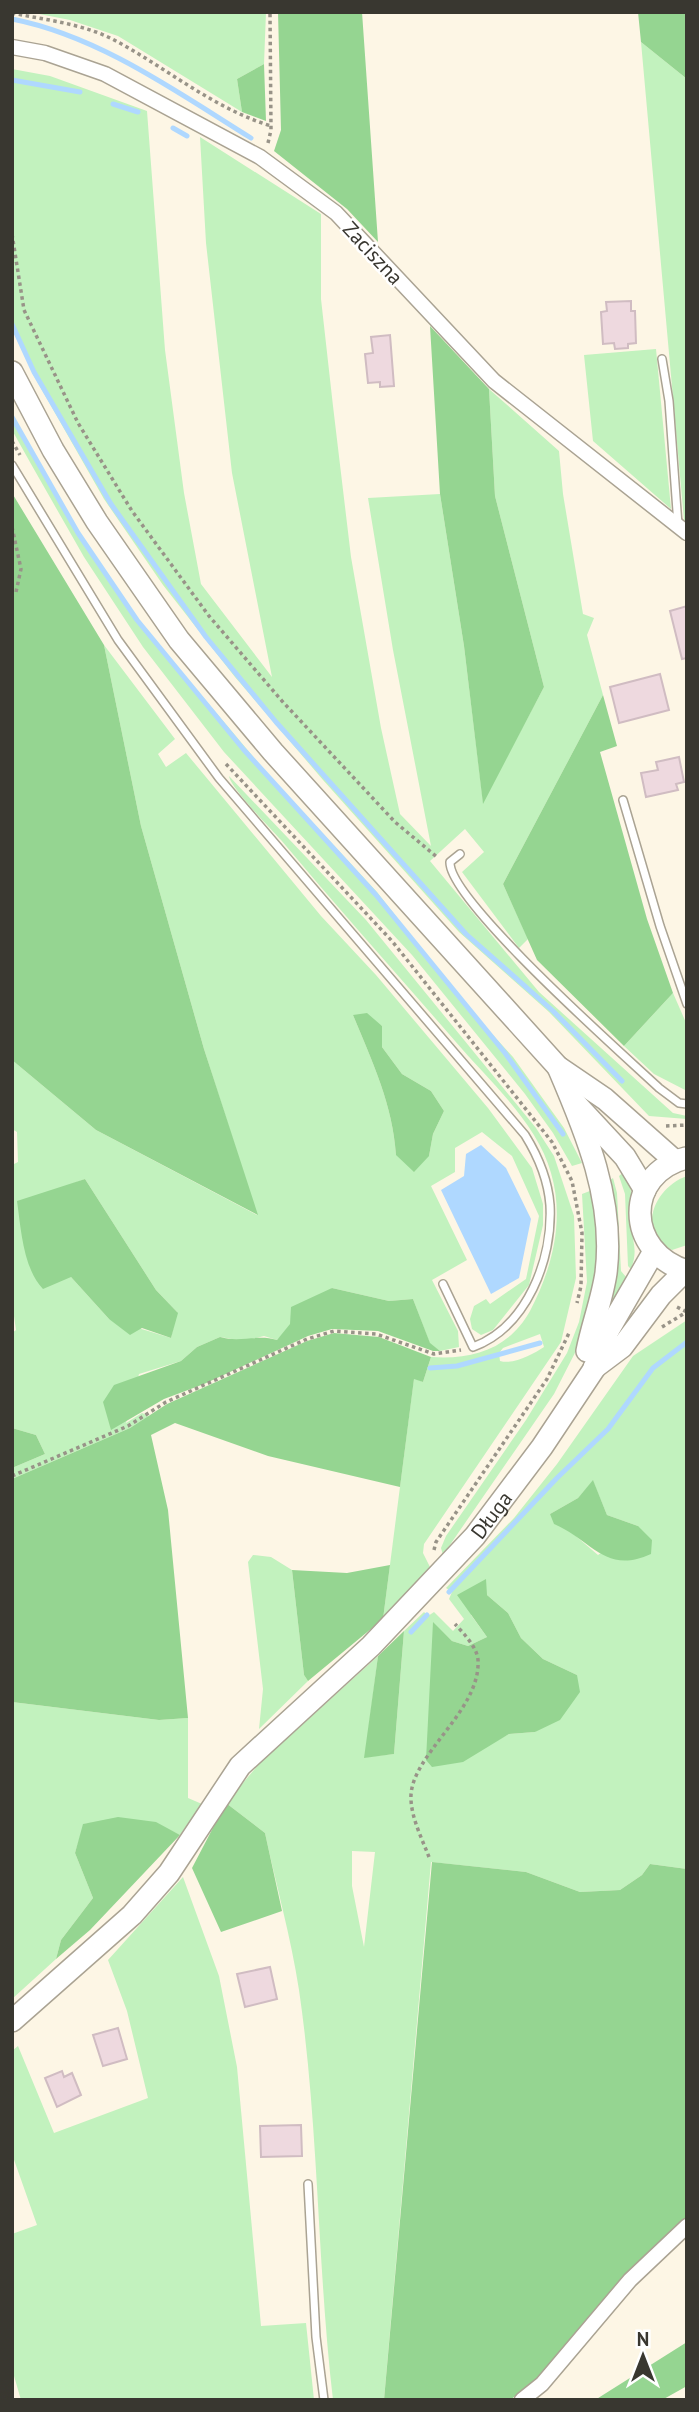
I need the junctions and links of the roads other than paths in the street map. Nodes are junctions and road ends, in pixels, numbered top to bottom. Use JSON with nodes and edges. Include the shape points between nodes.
{"nodes":[{"id":1,"x":12,"y":47,"type":"edge"},
{"id":2,"x":662,"y":359,"type":"dead end"},
{"id":3,"x":12,"y":372,"type":"edge"},
{"id":4,"x":12,"y":465,"type":"edge"},
{"id":5,"x":682,"y":529,"type":"edge"},
{"id":6,"x":623,"y":800,"type":"dead end"},
{"id":7,"x":460,"y":853,"type":"dead end"},
{"id":8,"x":687,"y":1004,"type":"edge"},
{"id":9,"x":558,"y":1067,"type":"junction"},
{"id":10,"x":572,"y":1100,"type":"junction"},
{"id":11,"x":687,"y":1104,"type":"edge"},
{"id":12,"x":681,"y":1160,"type":"edge"},
{"id":13,"x":645,"y":1190,"type":"junction"},
{"id":14,"x":653,"y":1253,"type":"junction"},
{"id":15,"x":686,"y":1271,"type":"edge"},
{"id":16,"x":443,"y":1284,"type":"dead end"},
{"id":17,"x":594,"y":1369,"type":"junction"},
{"id":18,"x":581,"y":1388,"type":"junction"},
{"id":19,"x":12,"y":2021,"type":"edge"},
{"id":20,"x":309,"y":2183,"type":"dead end"},
{"id":21,"x":687,"y":2226,"type":"edge"},
{"id":22,"x":324,"y":2400,"type":"edge"},
{"id":23,"x":522,"y":2400,"type":"edge"}],
"edges":[{"from":1,"to":5,"type":"street","name":"Zaciszna","via":[[106,74],[260,157],[336,213],[494,381]]},
{"from":2,"to":5,"type":"lane"},
{"from":3,"to":9,"type":"main road","via":[[97,522],[178,639],[273,752]]},
{"from":4,"to":16,"type":"lane","via":[[117,640],[219,778],[536,1153],[550,1205],[549,1234],[534,1288],[522,1307],[506,1326],[473,1348]]},
{"from":6,"to":8,"type":"lane"},
{"from":7,"to":11,"type":"lane","via":[[450,868],[461,887],[535,974],[660,1088]]},
{"from":9,"to":10,"type":"main road"},
{"from":9,"to":12,"type":"main road"},
{"from":10,"to":13,"type":"main road","via":[[625,1157]]},
{"from":10,"to":18,"type":"main road","via":[[597,1173],[607,1227],[603,1295]]},
{"from":12,"to":13,"type":"main road","via":[[663,1168]]},
{"from":13,"to":14,"type":"main road","via":[[641,1224]]},
{"from":14,"to":15,"type":"main road"},
{"from":14,"to":17,"type":"main road","name":"Długa","via":[[608,1331]]},
{"from":15,"to":17,"type":"main road","name":"Długa","via":[[661,1295],[622,1347]]},
{"from":17,"to":18,"type":"main road","name":"Długa"},
{"from":18,"to":19,"type":"main road","name":"Długa","via":[[516,1482],[445,1569],[371,1646],[240,1766],[169,1873],[132,1915]]},
{"from":20,"to":22,"type":"lane","via":[[316,2337]]},
{"from":21,"to":23,"type":"street","via":[[630,2280],[542,2384]]}]}
